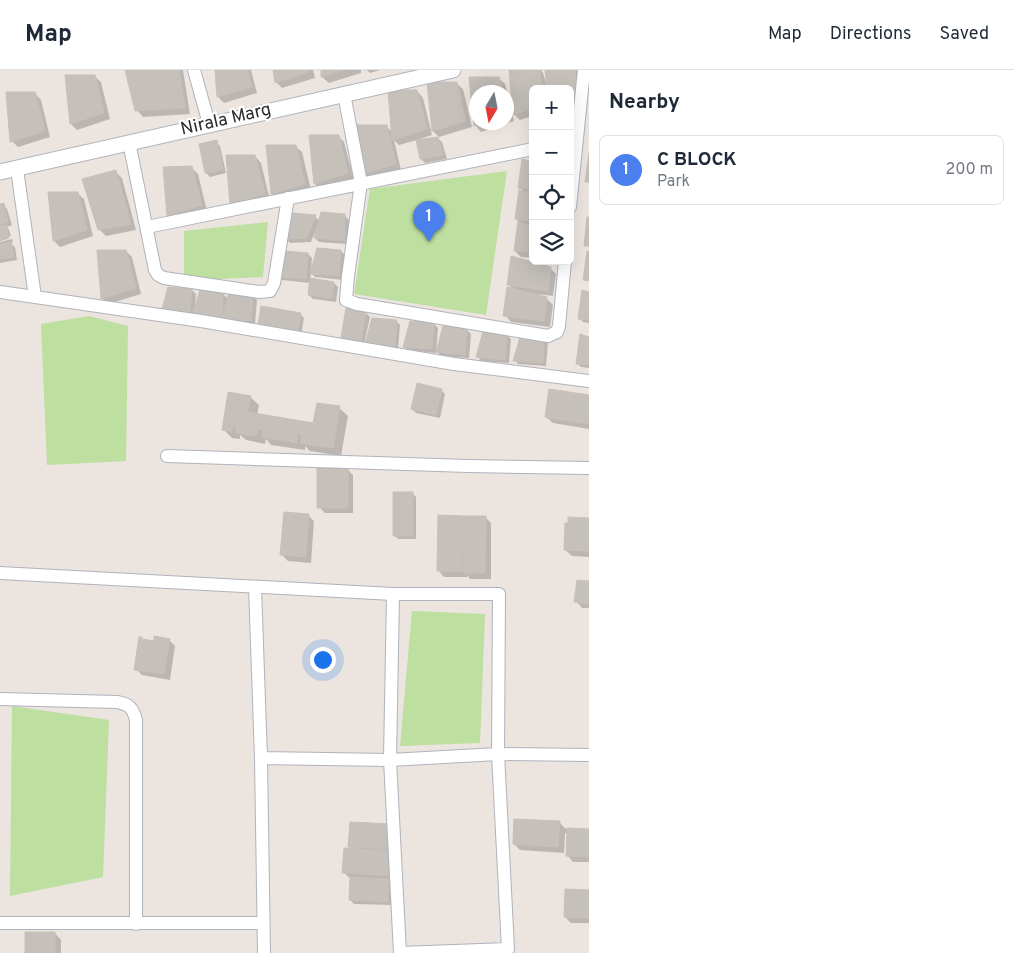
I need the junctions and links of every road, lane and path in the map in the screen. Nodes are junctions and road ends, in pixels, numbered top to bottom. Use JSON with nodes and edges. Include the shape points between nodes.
{"nodes":[{"id":1,"x":194,"y":70,"type":"edge"},
{"id":2,"x":453,"y":70,"type":"edge"},
{"id":3,"x":584,"y":70,"type":"edge"},
{"id":4,"x":344,"y":94,"type":"junction"},
{"id":5,"x":209,"y":124,"type":"junction"},
{"id":6,"x":574,"y":134,"type":"edge"},
{"id":7,"x":129,"y":142,"type":"junction"},
{"id":8,"x":529,"y":149,"type":"edge"},
{"id":9,"x":18,"y":169,"type":"junction"},
{"id":10,"x":0,"y":172,"type":"edge"},
{"id":11,"x":361,"y":183,"type":"junction"},
{"id":12,"x":288,"y":198,"type":"junction"},
{"id":13,"x":146,"y":227,"type":"junction"},
{"id":14,"x":565,"y":265,"type":"edge"},
{"id":15,"x":0,"y":292,"type":"edge"},
{"id":16,"x":35,"y":297,"type":"junction"},
{"id":17,"x":589,"y":381,"type":"edge"},
{"id":18,"x":167,"y":456,"type":"dead end"},
{"id":19,"x":589,"y":468,"type":"edge"},
{"id":20,"x":0,"y":573,"type":"edge"},
{"id":21,"x":255,"y":587,"type":"junction"},
{"id":22,"x":393,"y":594,"type":"junction"},
{"id":23,"x":0,"y":699,"type":"edge"},
{"id":24,"x":498,"y":754,"type":"junction"},
{"id":25,"x":589,"y":755,"type":"edge"},
{"id":26,"x":261,"y":758,"type":"junction"},
{"id":27,"x":390,"y":760,"type":"junction"},
{"id":28,"x":0,"y":923,"type":"edge"},
{"id":29,"x":263,"y":923,"type":"junction"},
{"id":30,"x":136,"y":924,"type":"junction"},
{"id":31,"x":264,"y":953,"type":"edge"}],
"edges":[{"from":1,"to":5,"type":"street"},
{"from":2,"to":4,"type":"street","name":"Nirala Marg"},
{"from":3,"to":6,"type":"street"},
{"from":4,"to":5,"type":"street","name":"Nirala Marg"},
{"from":4,"to":11,"type":"street"},
{"from":5,"to":7,"type":"street","name":"Nirala Marg"},
{"from":7,"to":9,"type":"street","name":"Nirala Marg"},
{"from":7,"to":13,"type":"street"},
{"from":8,"to":11,"type":"street"},
{"from":9,"to":10,"type":"street","name":"Nirala Marg"},
{"from":9,"to":16,"type":"street"},
{"from":11,"to":12,"type":"street"},
{"from":11,"to":14,"type":"street","via":[[346,300],[548,336],[558,332]]},
{"from":12,"to":13,"type":"street"},
{"from":12,"to":13,"type":"street","via":[[270,291],[259,292],[158,275]]},
{"from":15,"to":16,"type":"street"},
{"from":16,"to":17,"type":"street","via":[[221,324],[454,364]]},
{"from":18,"to":19,"type":"street"},
{"from":20,"to":21,"type":"street"},
{"from":21,"to":22,"type":"street"},
{"from":21,"to":26,"type":"street"},
{"from":22,"to":24,"type":"street","via":[[499,594]]},
{"from":22,"to":27,"type":"street"},
{"from":23,"to":30,"type":"street","via":[[117,702],[134,710]]},
{"from":24,"to":25,"type":"street"},
{"from":24,"to":27,"type":"street"},
{"from":24,"to":27,"type":"street","via":[[508,949],[400,953]]},
{"from":26,"to":27,"type":"street"},
{"from":26,"to":29,"type":"street"},
{"from":28,"to":30,"type":"street"},
{"from":29,"to":30,"type":"street"},
{"from":29,"to":31,"type":"street"}]}
